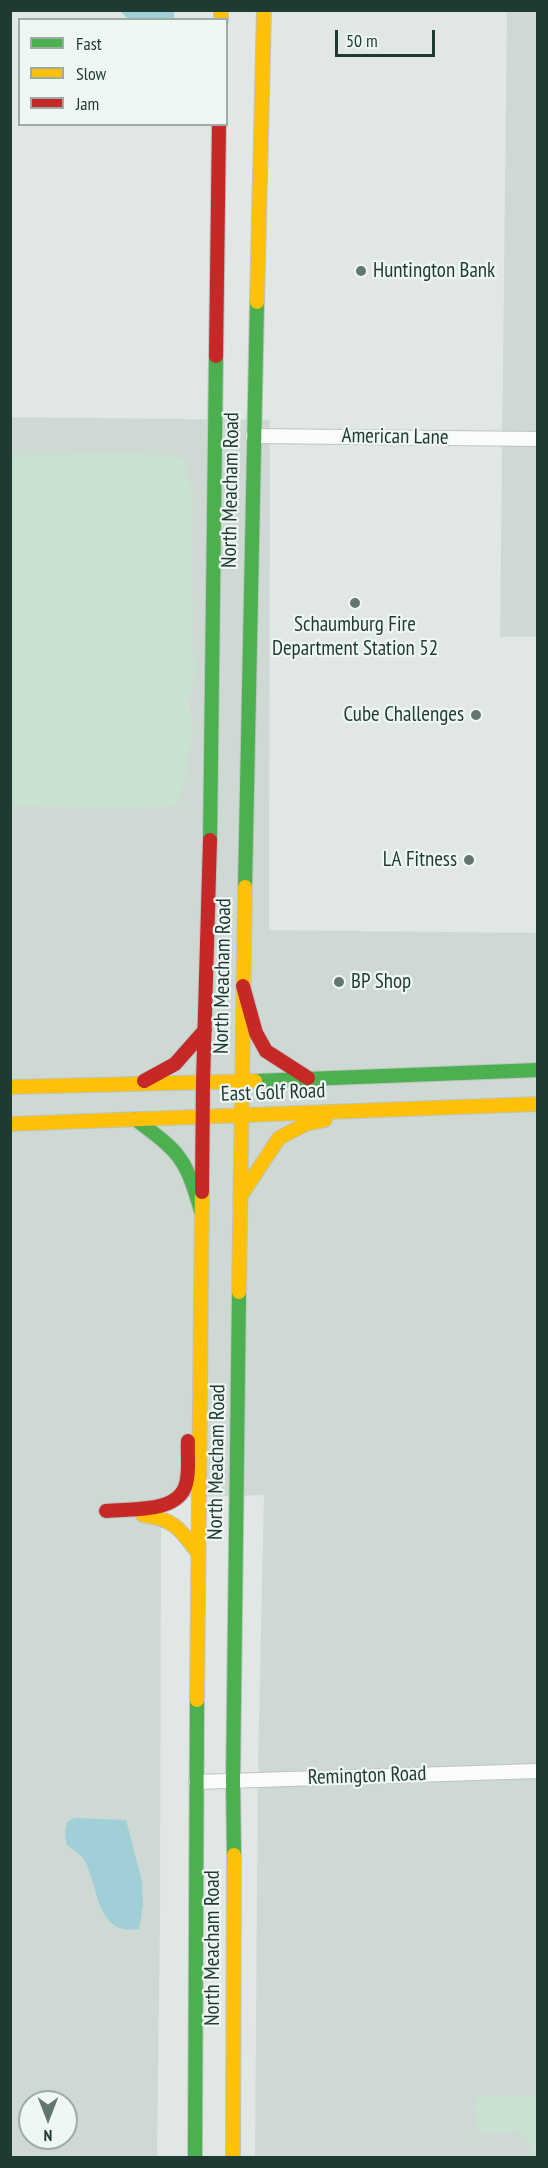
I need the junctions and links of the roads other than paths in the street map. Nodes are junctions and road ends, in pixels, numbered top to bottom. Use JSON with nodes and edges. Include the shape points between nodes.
{"nodes":[{"id":1,"x":264,"y":10,"type":"edge"},
{"id":2,"x":219,"y":126,"type":"edge"},
{"id":3,"x":253,"y":436,"type":"junction"},
{"id":4,"x":537,"y":439,"type":"edge"},
{"id":5,"x":243,"y":986,"type":"junction"},
{"id":6,"x":205,"y":1030,"type":"junction"},
{"id":7,"x":537,"y":1070,"type":"edge"},
{"id":8,"x":308,"y":1078,"type":"junction"},
{"id":9,"x":242,"y":1081,"type":"junction"},
{"id":10,"x":203,"y":1082,"type":"junction"},
{"id":11,"x":140,"y":1084,"type":"junction"},
{"id":12,"x":10,"y":1087,"type":"edge"},
{"id":13,"x":537,"y":1104,"type":"edge"},
{"id":14,"x":364,"y":1111,"type":"junction"},
{"id":15,"x":242,"y":1115,"type":"junction"},
{"id":16,"x":203,"y":1117,"type":"junction"},
{"id":17,"x":135,"y":1119,"type":"junction"},
{"id":18,"x":10,"y":1124,"type":"edge"},
{"id":19,"x":240,"y":1197,"type":"junction"},
{"id":20,"x":201,"y":1212,"type":"junction"},
{"id":21,"x":200,"y":1339,"type":"junction"},
{"id":22,"x":198,"y":1553,"type":"junction"},
{"id":23,"x":537,"y":1771,"type":"edge"},
{"id":24,"x":233,"y":1781,"type":"junction"},
{"id":25,"x":196,"y":1782,"type":"junction"},
{"id":26,"x":195,"y":2157,"type":"edge"},
{"id":27,"x":233,"y":2157,"type":"edge"}],
"edges":[{"from":1,"to":3,"type":"main road","name":"North Meacham Road"},
{"from":2,"to":6,"type":"main road","name":"North Meacham Road"},
{"from":3,"to":4,"type":"street","name":"American Lane"},
{"from":3,"to":5,"type":"main road","name":"North Meacham Road"},
{"from":5,"to":8,"type":"main road","via":[[256,1033],[266,1052]]},
{"from":5,"to":9,"type":"main road","name":"North Meacham Road"},
{"from":6,"to":10,"type":"main road","name":"North Meacham Road"},
{"from":6,"to":11,"type":"main road","via":[[175,1064]]},
{"from":7,"to":8,"type":"main road","name":"East Golf Road"},
{"from":8,"to":9,"type":"main road","name":"East Golf Road"},
{"from":9,"to":10,"type":"main road","name":"East Golf Road"},
{"from":9,"to":15,"type":"main road","name":"North Meacham Road"},
{"from":10,"to":11,"type":"main road","name":"East Golf Road"},
{"from":10,"to":16,"type":"main road","name":"North Meacham Road"},
{"from":11,"to":12,"type":"main road","name":"East Golf Road"},
{"from":13,"to":14,"type":"main road","name":"East Golf Road"},
{"from":14,"to":15,"type":"main road","name":"East Golf Road"},
{"from":14,"to":19,"type":"main road","via":[[306,1124],[279,1138]]},
{"from":15,"to":16,"type":"main road","name":"East Golf Road"},
{"from":15,"to":19,"type":"main road","name":"North Meacham Road"},
{"from":16,"to":17,"type":"main road","name":"East Golf Road"},
{"from":16,"to":20,"type":"main road","name":"North Meacham Road"},
{"from":17,"to":18,"type":"main road","name":"East Golf Road"},
{"from":17,"to":20,"type":"main road","via":[[175,1150],[191,1177]]},
{"from":19,"to":24,"type":"main road","name":"North Meacham Road"},
{"from":20,"to":21,"type":"main road","name":"North Meacham Road"},
{"from":21,"to":22,"type":"main road","name":"North Meacham Road"},
{"from":21,"to":22,"type":"main road","via":[[189,1363],[186,1482],[181,1494],[161,1506],[105,1510],[166,1517],[179,1527]]},
{"from":22,"to":25,"type":"main road","name":"North Meacham Road"},
{"from":23,"to":24,"type":"street","name":"Remington Road"},
{"from":24,"to":25,"type":"street","name":"Remington Road"},
{"from":24,"to":27,"type":"main road","name":"North Meacham Road"},
{"from":25,"to":26,"type":"main road","name":"North Meacham Road"}]}
